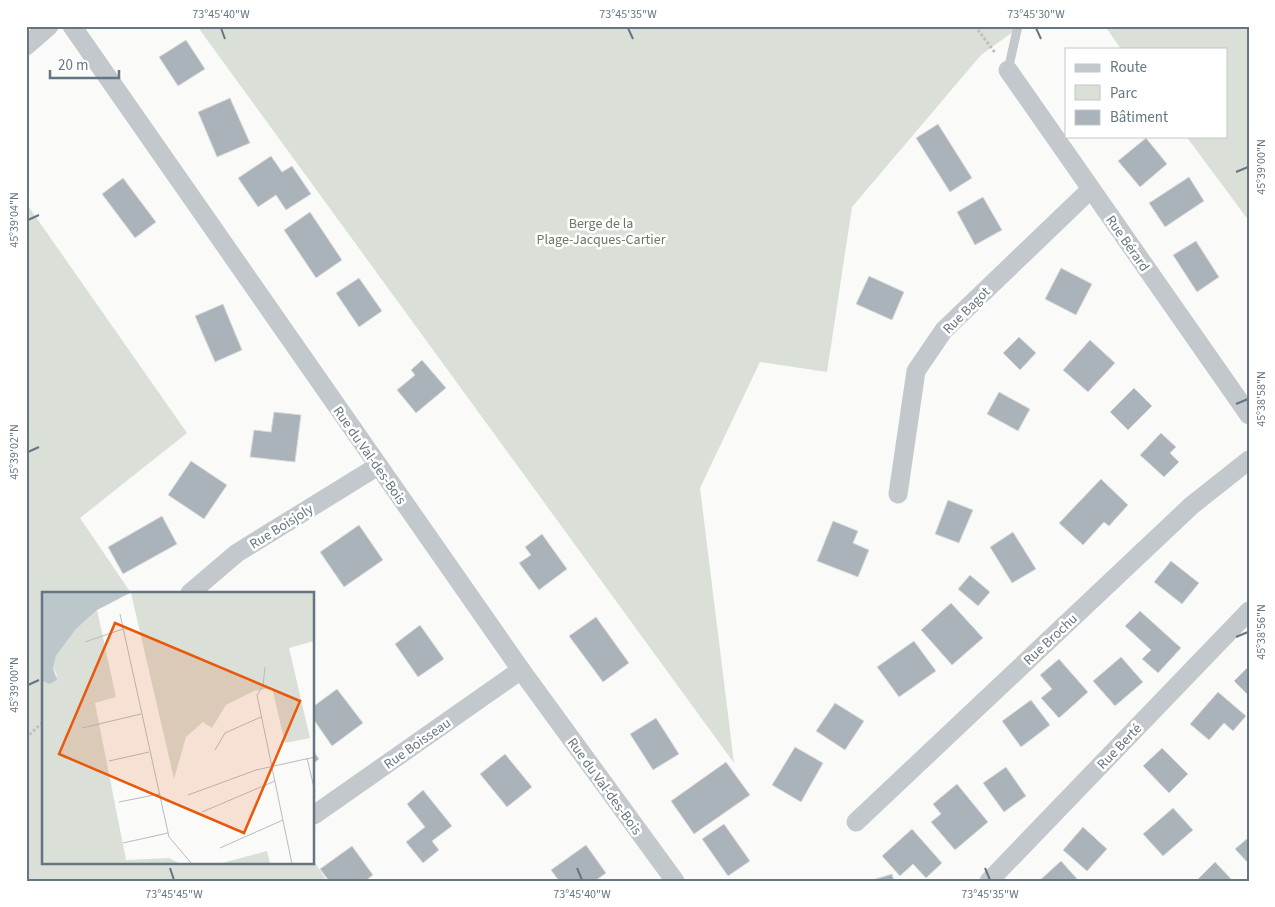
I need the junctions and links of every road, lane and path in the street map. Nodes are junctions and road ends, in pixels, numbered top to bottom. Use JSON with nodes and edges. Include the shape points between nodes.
{"nodes":[{"id":1,"x":49,"y":26,"type":"edge"},
{"id":2,"x":72,"y":26,"type":"edge"},
{"id":3,"x":975,"y":26,"type":"edge"},
{"id":4,"x":1018,"y":26,"type":"edge"},
{"id":5,"x":26,"y":46,"type":"edge"},
{"id":6,"x":1008,"y":70,"type":"junction"},
{"id":7,"x":1091,"y":189,"type":"junction"},
{"id":8,"x":1249,"y":415,"type":"edge"},
{"id":9,"x":1249,"y":460,"type":"edge"},
{"id":10,"x":378,"y":466,"type":"junction"},
{"id":11,"x":898,"y":494,"type":"dead end"},
{"id":12,"x":191,"y":592,"type":"edge"},
{"id":13,"x":1249,"y":612,"type":"edge"},
{"id":14,"x":521,"y":670,"type":"junction"},
{"id":15,"x":42,"y":722,"type":"edge"},
{"id":16,"x":26,"y":738,"type":"edge"},
{"id":17,"x":315,"y":814,"type":"edge"},
{"id":18,"x":856,"y":822,"type":"dead end"},
{"id":19,"x":674,"y":881,"type":"edge"},
{"id":20,"x":989,"y":881,"type":"edge"}],
"edges":[{"from":1,"to":5,"type":"street"},
{"from":2,"to":10,"type":"street","name":"Rue du Val-des-Bois"},
{"from":3,"to":6,"type":"path"},
{"from":4,"to":6,"type":"lane"},
{"from":6,"to":7,"type":"street","name":"Rue Bérard"},
{"from":7,"to":8,"type":"street","name":"Rue Bérard"},
{"from":7,"to":11,"type":"street","name":"Rue Bagot","via":[[944,330],[916,371]]},
{"from":9,"to":18,"type":"street","name":"Rue Brochu","via":[[1191,506]]},
{"from":10,"to":12,"type":"street","name":"Rue Boisjoly","via":[[237,553]]},
{"from":10,"to":14,"type":"street","name":"Rue du Val-des-Bois"},
{"from":13,"to":20,"type":"street","name":"Rue Berté"},
{"from":14,"to":17,"type":"street","name":"Rue Boisseau"},
{"from":14,"to":19,"type":"street","name":"Rue du Val-des-Bois"},
{"from":15,"to":16,"type":"path"}]}
